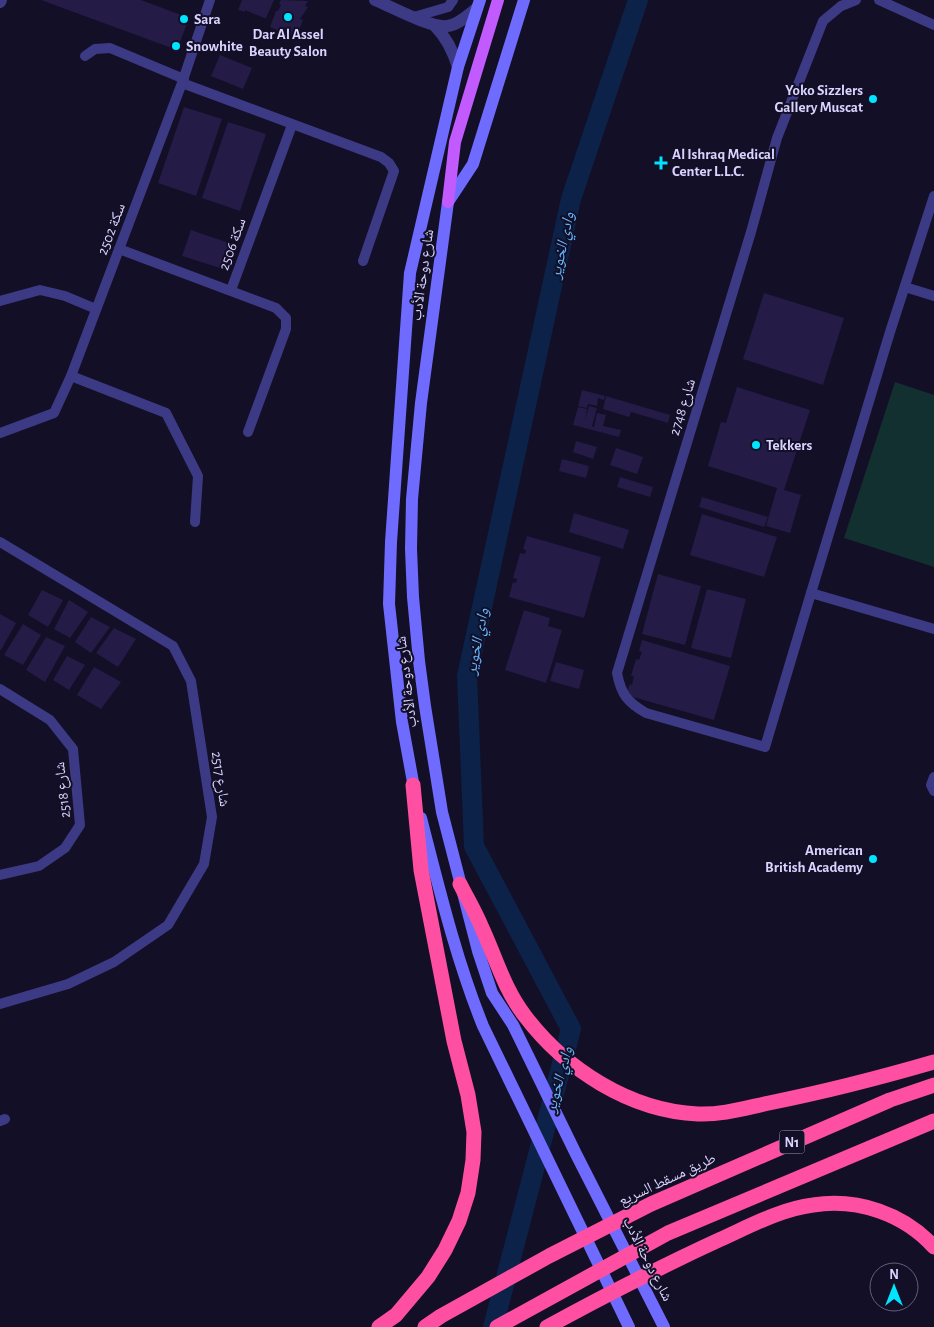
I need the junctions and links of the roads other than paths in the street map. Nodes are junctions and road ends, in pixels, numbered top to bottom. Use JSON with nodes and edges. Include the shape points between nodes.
{"nodes":[{"id":1,"x":210,"y":0,"type":"edge"},
{"id":2,"x":376,"y":0,"type":"edge"},
{"id":3,"x":453,"y":0,"type":"edge"},
{"id":4,"x":498,"y":0,"type":"edge"},
{"id":5,"x":524,"y":0,"type":"edge"},
{"id":6,"x":856,"y":0,"type":"edge"},
{"id":7,"x":879,"y":0,"type":"edge"},
{"id":8,"x":478,"y":4,"type":"edge"},
{"id":9,"x":414,"y":17,"type":"junction"},
{"id":10,"x":934,"y":25,"type":"edge"},
{"id":11,"x":435,"y":26,"type":"junction"},
{"id":12,"x":86,"y":56,"type":"dead end"},
{"id":13,"x":458,"y":67,"type":"junction"},
{"id":14,"x":183,"y":81,"type":"junction"},
{"id":15,"x":292,"y":125,"type":"junction"},
{"id":16,"x":934,"y":196,"type":"edge"},
{"id":17,"x":448,"y":202,"type":"junction"},
{"id":18,"x":119,"y":249,"type":"junction"},
{"id":19,"x":363,"y":261,"type":"dead end"},
{"id":20,"x":905,"y":287,"type":"junction"},
{"id":21,"x":231,"y":290,"type":"junction"},
{"id":22,"x":934,"y":296,"type":"edge"},
{"id":23,"x":0,"y":301,"type":"edge"},
{"id":24,"x":96,"y":309,"type":"junction"},
{"id":25,"x":71,"y":376,"type":"junction"},
{"id":26,"x":248,"y":432,"type":"dead end"},
{"id":27,"x":0,"y":433,"type":"edge"},
{"id":28,"x":195,"y":522,"type":"dead end"},
{"id":29,"x":0,"y":542,"type":"edge"},
{"id":30,"x":811,"y":593,"type":"junction"},
{"id":31,"x":934,"y":629,"type":"edge"},
{"id":32,"x":0,"y":689,"type":"edge"},
{"id":33,"x":934,"y":777,"type":"edge"},
{"id":34,"x":413,"y":785,"type":"junction"},
{"id":35,"x":934,"y":791,"type":"edge"},
{"id":36,"x":0,"y":875,"type":"edge"},
{"id":37,"x":460,"y":884,"type":"junction"},
{"id":38,"x":0,"y":1004,"type":"edge"},
{"id":39,"x":934,"y":1062,"type":"edge"},
{"id":40,"x":934,"y":1085,"type":"edge"},
{"id":41,"x":934,"y":1121,"type":"edge"},
{"id":42,"x":934,"y":1247,"type":"edge"},
{"id":43,"x":378,"y":1327,"type":"edge"},
{"id":44,"x":425,"y":1327,"type":"edge"},
{"id":45,"x":496,"y":1327,"type":"edge"},
{"id":46,"x":547,"y":1327,"type":"edge"},
{"id":47,"x":630,"y":1327,"type":"edge"},
{"id":48,"x":664,"y":1327,"type":"edge"}],
"edges":[{"from":1,"to":14,"type":"street","name":"2502 سكة"},
{"from":2,"to":9,"type":"street"},
{"from":3,"to":9,"type":"street","via":[[448,7]]},
{"from":4,"to":17,"type":"main road","via":[[456,142]]},
{"from":5,"to":17,"type":"main road","name":"شارع دوحة الأدب","via":[[473,164]]},
{"from":6,"to":30,"type":"street","name":"شارع 2748","via":[[841,6],[824,21],[777,138],[617,672],[620,687],[631,705],[646,713],[765,747]]},
{"from":7,"to":10,"type":"street"},
{"from":8,"to":11,"type":"street","via":[[459,22]]},
{"from":8,"to":13,"type":"main road","name":"شارع دوحة الأدب"},
{"from":9,"to":11,"type":"street"},
{"from":11,"to":13,"type":"street","via":[[449,44]]},
{"from":12,"to":14,"type":"street","via":[[95,49],[110,48]]},
{"from":13,"to":34,"type":"main road","name":"شارع دوحة الأدب","via":[[410,272],[390,542],[389,604],[402,722]]},
{"from":14,"to":15,"type":"street"},
{"from":14,"to":18,"type":"street","name":"2502 سكة"},
{"from":15,"to":19,"type":"street","via":[[381,157],[394,171]]},
{"from":15,"to":21,"type":"street","name":"سكة 2506"},
{"from":16,"to":20,"type":"street"},
{"from":17,"to":37,"type":"main road","name":"شارع دوحة الأدب","via":[[421,403],[411,549],[425,706],[442,812]]},
{"from":18,"to":21,"type":"street","name":"سكة 2506"},
{"from":18,"to":24,"type":"street","name":"2502 سكة"},
{"from":20,"to":22,"type":"street"},
{"from":20,"to":30,"type":"street"},
{"from":21,"to":26,"type":"street","via":[[276,308],[286,318],[286,329]]},
{"from":23,"to":24,"type":"street","via":[[40,290],[66,296]]},
{"from":24,"to":25,"type":"street","name":"2502 سكة"},
{"from":25,"to":27,"type":"street","name":"2502 سكة","via":[[54,413]]},
{"from":25,"to":28,"type":"street","via":[[166,413],[198,476]]},
{"from":29,"to":38,"type":"street","name":"2517 شارع","via":[[173,646],[190,681],[212,817],[204,864],[168,925],[114,962],[68,984]]},
{"from":30,"to":31,"type":"street"},
{"from":32,"to":36,"type":"street","name":"2518 شارع","via":[[50,720],[73,750],[80,824],[65,848],[39,866]]},
{"from":33,"to":35,"type":"street","via":[[931,784]]},
{"from":34,"to":43,"type":"highway","via":[[421,870],[452,1032],[468,1095],[474,1132],[473,1160],[468,1193],[445,1250],[428,1277],[396,1315]]},
{"from":34,"to":47,"type":"main road","name":"شارع دوحة الأدب","via":[[469,990]]},
{"from":37,"to":39,"type":"highway","via":[[502,978],[525,1017],[554,1049],[579,1069],[609,1090],[639,1102],[676,1112],[716,1114],[852,1085]]},
{"from":37,"to":48,"type":"main road","name":"شارع دوحة الأدب","via":[[492,993],[513,1024]]},
{"from":40,"to":44,"type":"highway","name":"طريق مسقط السريع","number":"N1","via":[[890,1100],[651,1204],[549,1256]]},
{"from":41,"to":45,"type":"highway","number":"N1","via":[[668,1233]]},
{"from":42,"to":46,"type":"highway","via":[[906,1224],[885,1213],[862,1206],[826,1203],[805,1206],[747,1227],[680,1258]]}]}
